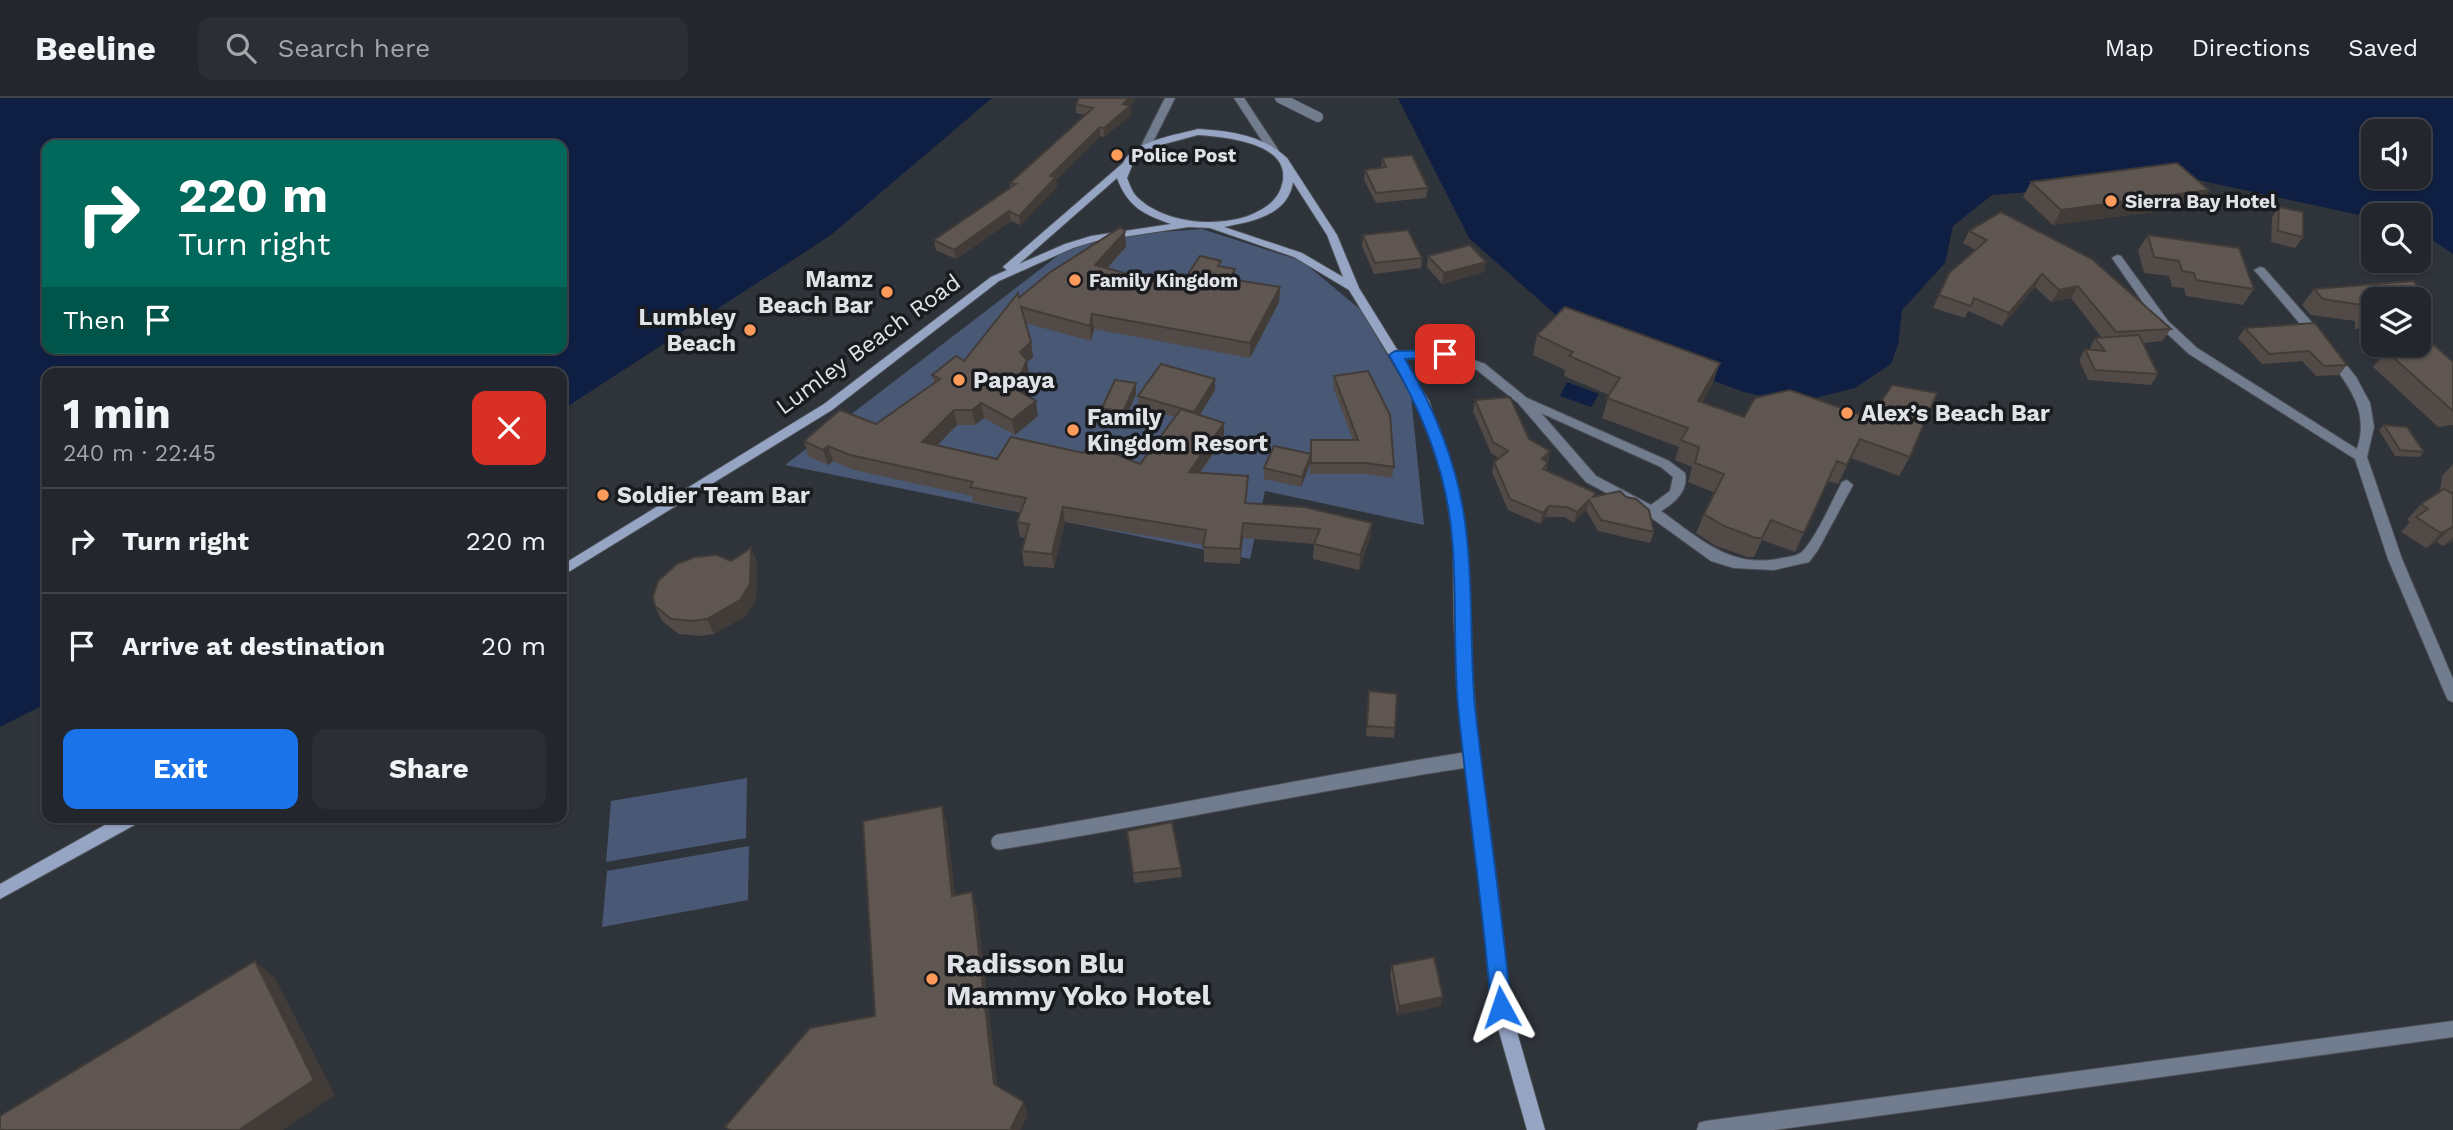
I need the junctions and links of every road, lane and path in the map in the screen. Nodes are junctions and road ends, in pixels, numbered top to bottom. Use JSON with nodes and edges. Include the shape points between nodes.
{"nodes":[{"id":1,"x":1170,"y":98,"type":"edge"},
{"id":2,"x":1239,"y":98,"type":"edge"},
{"id":3,"x":1279,"y":98,"type":"edge"},
{"id":4,"x":1318,"y":117,"type":"dead end"},
{"id":5,"x":1146,"y":146,"type":"junction"},
{"id":6,"x":1274,"y":151,"type":"junction"},
{"id":7,"x":1125,"y":166,"type":"junction"},
{"id":8,"x":1288,"y":167,"type":"junction"},
{"id":9,"x":1185,"y":225,"type":"junction"},
{"id":10,"x":1211,"y":226,"type":"junction"},
{"id":11,"x":2117,"y":258,"type":"dead end"},
{"id":12,"x":2260,"y":270,"type":"dead end"},
{"id":13,"x":995,"y":279,"type":"junction"},
{"id":14,"x":1353,"y":288,"type":"junction"},
{"id":15,"x":1395,"y":355,"type":"junction"},
{"id":16,"x":1522,"y":400,"type":"junction"},
{"id":17,"x":2361,"y":457,"type":"junction"},
{"id":18,"x":1847,"y":485,"type":"edge"},
{"id":19,"x":1651,"y":511,"type":"junction"},
{"id":20,"x":567,"y":568,"type":"edge"},
{"id":21,"x":2453,"y":696,"type":"edge"},
{"id":22,"x":1472,"y":759,"type":"junction"},
{"id":23,"x":123,"y":823,"type":"edge"},
{"id":24,"x":999,"y":842,"type":"dead end"},
{"id":25,"x":0,"y":892,"type":"edge"},
{"id":26,"x":2453,"y":1029,"type":"edge"},
{"id":27,"x":1535,"y":1130,"type":"edge"},
{"id":28,"x":1706,"y":1130,"type":"edge"}],
"edges":[{"from":1,"to":5,"type":"street"},
{"from":2,"to":6,"type":"street"},
{"from":3,"to":4,"type":"lane"},
{"from":5,"to":6,"type":"main road","via":[[1170,136],[1208,132],[1254,139]]},
{"from":5,"to":7,"type":"main road"},
{"from":6,"to":8,"type":"main road"},
{"from":7,"to":9,"type":"main road","via":[[1122,184],[1132,202],[1154,216]]},
{"from":7,"to":13,"type":"main road"},
{"from":8,"to":10,"type":"main road","via":[[1290,181],[1274,206],[1246,220]]},
{"from":8,"to":14,"type":"main road","via":[[1332,235]]},
{"from":9,"to":10,"type":"main road"},
{"from":9,"to":13,"type":"main road","name":"Lumley Beach Road","via":[[1095,238]]},
{"from":10,"to":14,"type":"main road","via":[[1298,256]]},
{"from":11,"to":17,"type":"street","via":[[2164,324],[2193,351]]},
{"from":12,"to":17,"type":"street","via":[[2349,376],[2365,404],[2371,435]]},
{"from":13,"to":20,"type":"main road","name":"Lumley Beach Road","via":[[828,407]]},
{"from":14,"to":15,"type":"main road"},
{"from":15,"to":16,"type":"street","via":[[1456,356],[1481,366]]},
{"from":15,"to":22,"type":"main road","via":[[1423,401],[1450,481],[1460,537],[1461,624]]},
{"from":16,"to":19,"type":"street","via":[[1591,479]]},
{"from":16,"to":19,"type":"street","via":[[1665,464],[1679,476],[1673,498]]},
{"from":17,"to":21,"type":"street","via":[[2395,559]]},
{"from":18,"to":19,"type":"street","via":[[1813,547],[1804,558],[1789,563],[1754,566],[1716,557]]},
{"from":22,"to":24,"type":"lane"},
{"from":22,"to":27,"type":"main road","via":[[1501,1007]]},
{"from":23,"to":25,"type":"main road"},
{"from":26,"to":28,"type":"street"}]}
